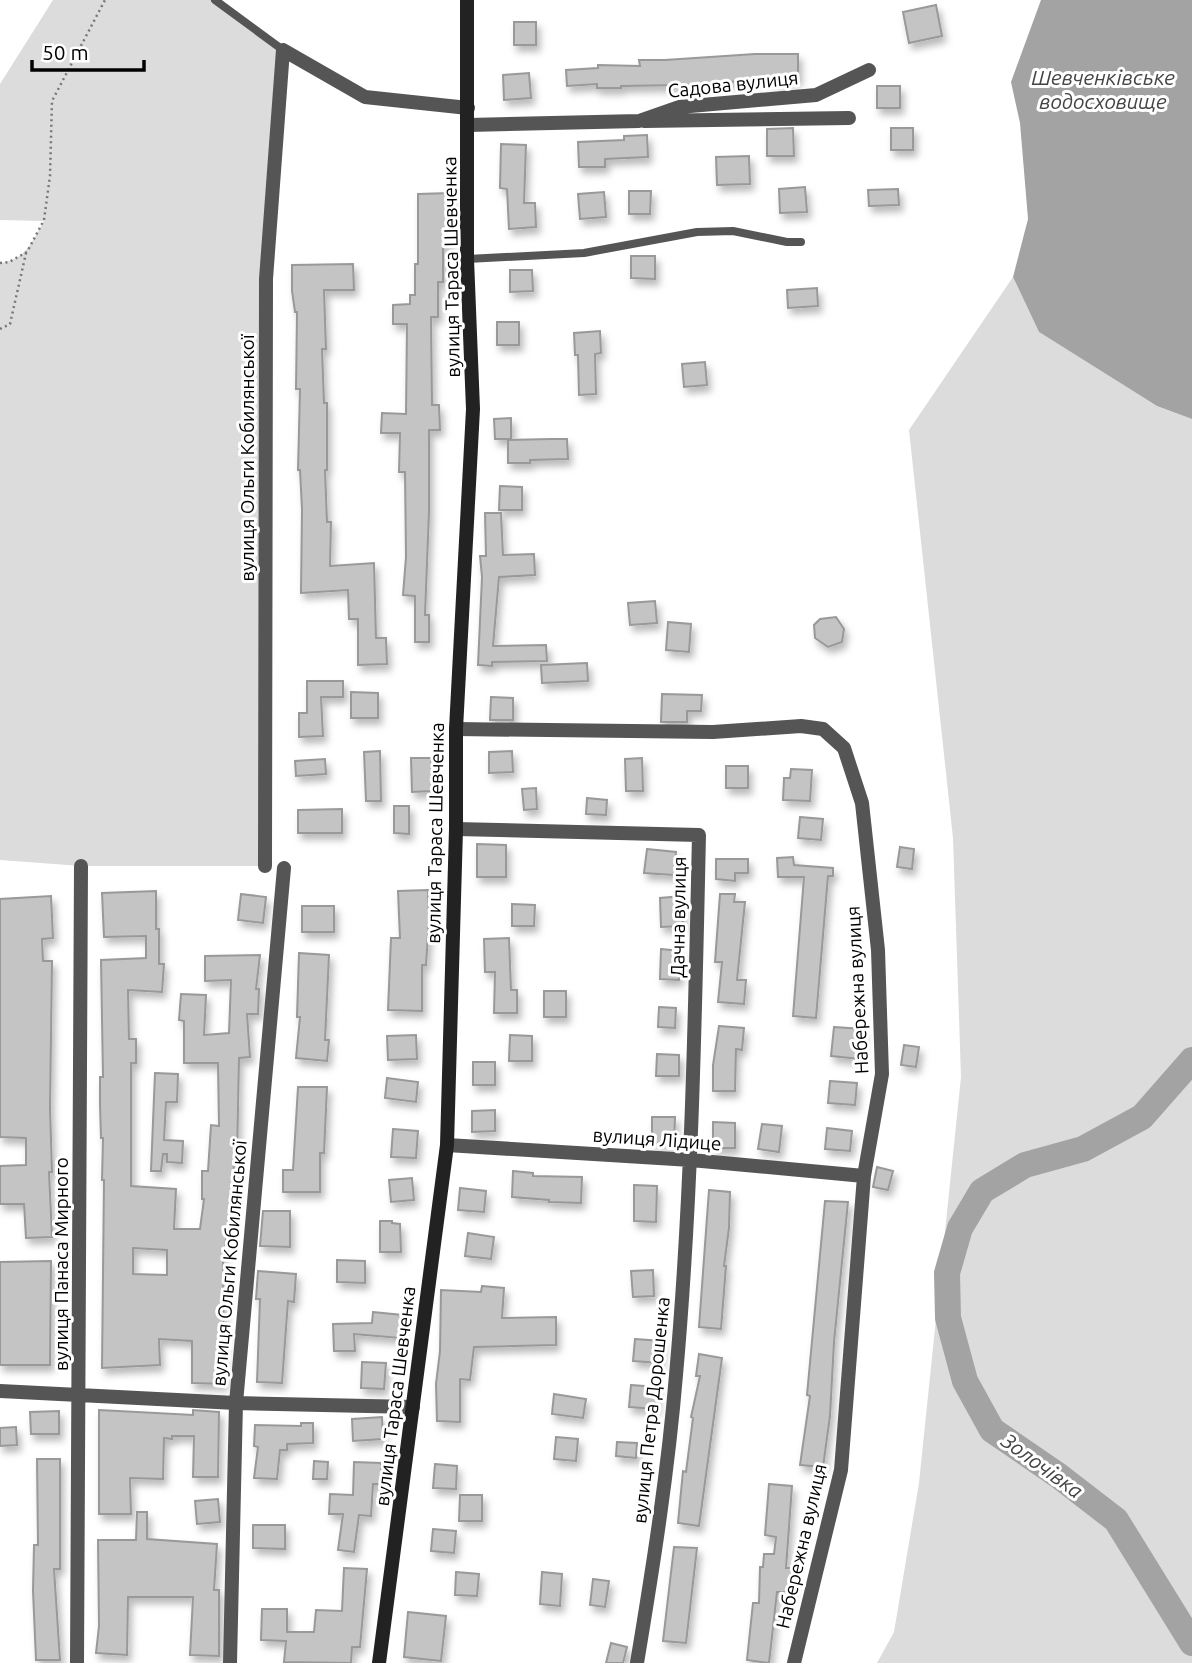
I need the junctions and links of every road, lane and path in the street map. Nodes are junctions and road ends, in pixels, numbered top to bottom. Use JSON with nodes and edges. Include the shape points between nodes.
{"nodes":[{"id":1,"x":104,"y":0,"type":"edge"},
{"id":2,"x":215,"y":0,"type":"edge"},
{"id":3,"x":467,"y":0,"type":"edge"},
{"id":4,"x":283,"y":50,"type":"junction"},
{"id":5,"x":869,"y":70,"type":"dead end"},
{"id":6,"x":468,"y":108,"type":"junction"},
{"id":7,"x":849,"y":118,"type":"dead end"},
{"id":8,"x":639,"y":121,"type":"junction"},
{"id":9,"x":468,"y":125,"type":"junction"},
{"id":10,"x":801,"y":242,"type":"dead end"},
{"id":11,"x":26,"y":252,"type":"junction"},
{"id":12,"x":467,"y":259,"type":"junction"},
{"id":13,"x":0,"y":263,"type":"edge"},
{"id":14,"x":0,"y":329,"type":"edge"},
{"id":15,"x":456,"y":729,"type":"junction"},
{"id":16,"x":456,"y":829,"type":"junction"},
{"id":17,"x":81,"y":866,"type":"dead end"},
{"id":18,"x":265,"y":866,"type":"dead end"},
{"id":19,"x":284,"y":867,"type":"dead end"},
{"id":20,"x":447,"y":1145,"type":"junction"},
{"id":21,"x":691,"y":1160,"type":"junction"},
{"id":22,"x":864,"y":1176,"type":"junction"},
{"id":23,"x":0,"y":1391,"type":"edge"},
{"id":24,"x":80,"y":1395,"type":"junction"},
{"id":25,"x":236,"y":1402,"type":"junction"},
{"id":26,"x":413,"y":1407,"type":"junction"},
{"id":27,"x":77,"y":1663,"type":"edge"},
{"id":28,"x":230,"y":1663,"type":"edge"},
{"id":29,"x":379,"y":1663,"type":"edge"},
{"id":30,"x":637,"y":1663,"type":"edge"},
{"id":31,"x":794,"y":1663,"type":"edge"}],
"edges":[{"from":1,"to":11,"type":"path","via":[[52,101],[44,220]]},
{"from":2,"to":4,"type":"lane"},
{"from":3,"to":6,"type":"main road","name":"вулиця Тараса Шевченка"},
{"from":4,"to":6,"type":"street","via":[[365,97]]},
{"from":4,"to":18,"type":"street","name":"вулиця Ольги Кобилянської","via":[[266,279]]},
{"from":5,"to":8,"type":"street","name":"Садова вулиця","via":[[816,95],[679,107]]},
{"from":6,"to":9,"type":"main road","name":"вулиця Тараса Шевченка"},
{"from":7,"to":8,"type":"street","name":"Садова вулиця"},
{"from":8,"to":9,"type":"street","name":"Садова вулиця"},
{"from":9,"to":12,"type":"main road","name":"вулиця Тараса Шевченка"},
{"from":10,"to":12,"type":"lane","via":[[733,231],[697,232],[584,253]]},
{"from":11,"to":13,"type":"path"},
{"from":11,"to":14,"type":"path","via":[[10,324]]},
{"from":12,"to":15,"type":"main road","name":"вулиця Тараса Шевченка","via":[[473,409]]},
{"from":15,"to":16,"type":"main road","name":"вулиця Тараса Шевченка"},
{"from":15,"to":22,"type":"street","name":"Набережна вулиця","via":[[713,732],[801,726],[823,729],[844,748],[862,803],[878,950],[882,1074]]},
{"from":16,"to":20,"type":"main road","name":"вулиця Тараса Шевченка"},
{"from":16,"to":21,"type":"street","name":"Дачна вулиця","via":[[699,835]]},
{"from":17,"to":24,"type":"street","name":"вулиця Панаса Мирного"},
{"from":19,"to":25,"type":"street","name":"вулиця Ольги Кобилянської"},
{"from":20,"to":21,"type":"street","name":"вулиця Лідице"},
{"from":20,"to":26,"type":"main road","name":"вулиця Тараса Шевченка"},
{"from":21,"to":22,"type":"street","name":"вулиця Лідице"},
{"from":21,"to":30,"type":"street","name":"вулиця Петра Дорошенка","via":[[674,1401]]},
{"from":22,"to":31,"type":"street","name":"Набережна вулиця","via":[[841,1470]]},
{"from":23,"to":24,"type":"street"},
{"from":24,"to":25,"type":"street"},
{"from":24,"to":27,"type":"street","name":"вулиця Панаса Мирного"},
{"from":25,"to":26,"type":"street"},
{"from":25,"to":28,"type":"street","name":"вулиця Ольги Кобилянської"},
{"from":26,"to":29,"type":"main road","name":"вулиця Тараса Шевченка"}]}
